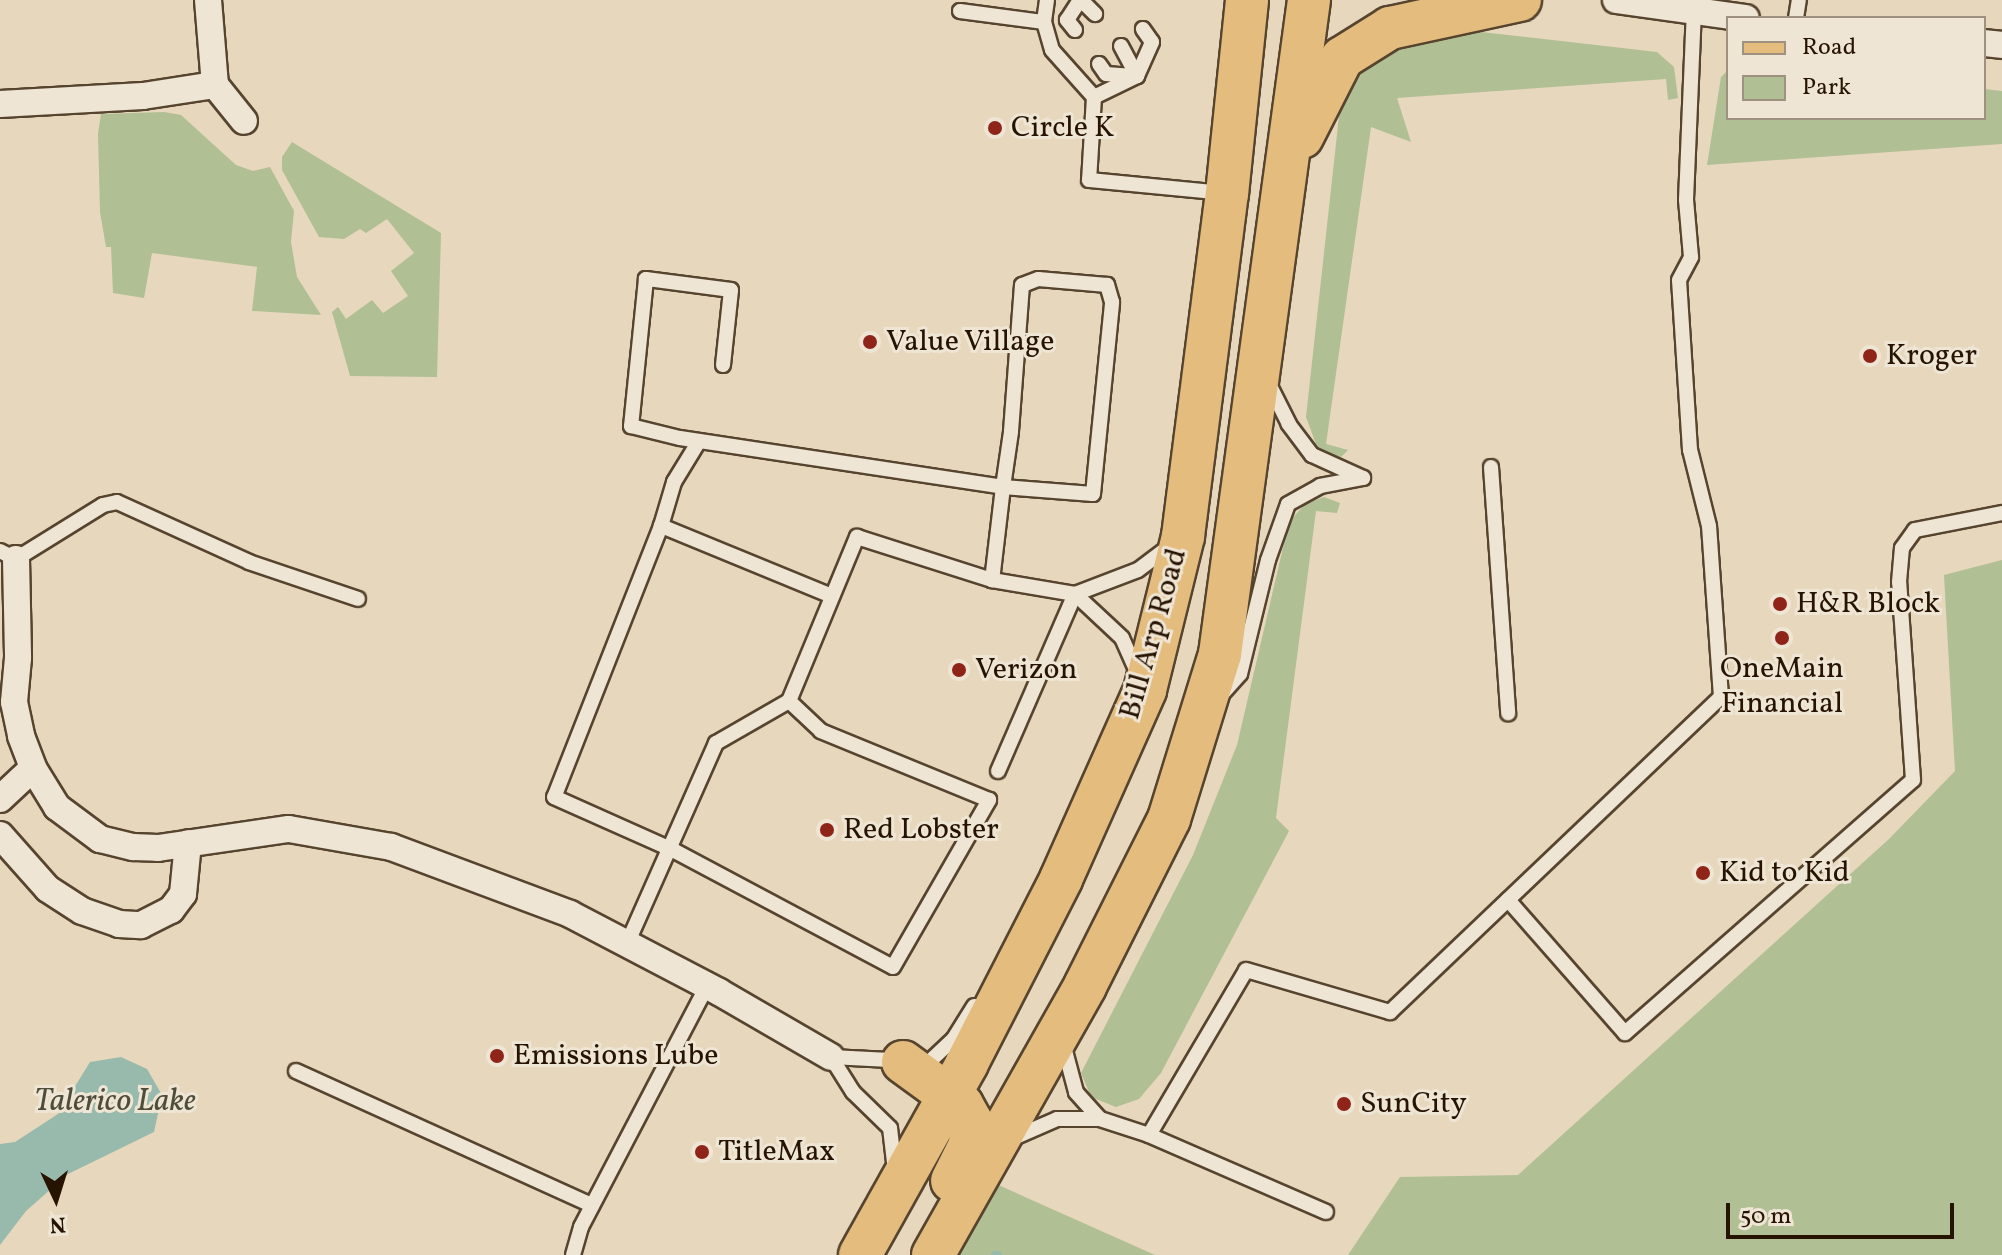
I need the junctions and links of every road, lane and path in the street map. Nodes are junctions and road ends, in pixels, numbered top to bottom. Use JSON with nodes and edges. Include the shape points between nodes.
{"nodes":[{"id":1,"x":208,"y":0,"type":"edge"},
{"id":2,"x":1047,"y":0,"type":"edge"},
{"id":3,"x":1081,"y":0,"type":"edge"},
{"id":4,"x":1221,"y":0,"type":"edge"},
{"id":5,"x":1247,"y":0,"type":"edge"},
{"id":6,"x":1309,"y":0,"type":"edge"},
{"id":7,"x":1520,"y":0,"type":"edge"},
{"id":8,"x":1616,"y":0,"type":"edge"},
{"id":9,"x":1660,"y":4,"type":"edge"},
{"id":10,"x":960,"y":11,"type":"dead end"},
{"id":11,"x":1694,"y":11,"type":"junction"},
{"id":12,"x":1095,"y":14,"type":"dead end"},
{"id":13,"x":1731,"y":16,"type":"edge"},
{"id":14,"x":1044,"y":22,"type":"junction"},
{"id":15,"x":1143,"y":29,"type":"dead end"},
{"id":16,"x":1075,"y":30,"type":"dead end"},
{"id":17,"x":1121,"y":46,"type":"dead end"},
{"id":18,"x":1099,"y":64,"type":"dead end"},
{"id":19,"x":1137,"y":76,"type":"junction"},
{"id":20,"x":215,"y":85,"type":"junction"},
{"id":21,"x":1240,"y":87,"type":"junction"},
{"id":22,"x":1094,"y":97,"type":"junction"},
{"id":23,"x":0,"y":104,"type":"edge"},
{"id":24,"x":244,"y":121,"type":"dead end"},
{"id":25,"x":1286,"y":171,"type":"junction"},
{"id":26,"x":1227,"y":194,"type":"junction"},
{"id":27,"x":723,"y":365,"type":"dead end"},
{"id":28,"x":1259,"y":365,"type":"junction"},
{"id":29,"x":699,"y":441,"type":"junction"},
{"id":30,"x":1491,"y":467,"type":"dead end"},
{"id":31,"x":1003,"y":487,"type":"junction"},
{"id":32,"x":2002,"y":513,"type":"edge"},
{"id":33,"x":661,"y":526,"type":"junction"},
{"id":34,"x":1183,"y":536,"type":"junction"},
{"id":35,"x":8,"y":555,"type":"edge"},
{"id":36,"x":992,"y":580,"type":"junction"},
{"id":37,"x":1075,"y":594,"type":"junction"},
{"id":38,"x":832,"y":596,"type":"junction"},
{"id":39,"x":358,"y":599,"type":"dead end"},
{"id":40,"x":1145,"y":690,"type":"junction"},
{"id":41,"x":7,"y":700,"type":"edge"},
{"id":42,"x":789,"y":701,"type":"junction"},
{"id":43,"x":1508,"y":713,"type":"dead end"},
{"id":44,"x":1200,"y":717,"type":"junction"},
{"id":45,"x":33,"y":768,"type":"junction"},
{"id":46,"x":998,"y":771,"type":"dead end"},
{"id":47,"x":0,"y":799,"type":"edge"},
{"id":48,"x":0,"y":835,"type":"edge"},
{"id":49,"x":188,"y":843,"type":"junction"},
{"id":50,"x":671,"y":849,"type":"junction"},
{"id":51,"x":1508,"y":900,"type":"junction"},
{"id":52,"x":627,"y":944,"type":"junction"},
{"id":53,"x":707,"y":986,"type":"junction"},
{"id":54,"x":981,"y":994,"type":"dead end"},
{"id":55,"x":1060,"y":1031,"type":"junction"},
{"id":56,"x":831,"y":1057,"type":"junction"},
{"id":57,"x":903,"y":1062,"type":"junction"},
{"id":58,"x":296,"y":1071,"type":"dead end"},
{"id":59,"x":949,"y":1095,"type":"junction"},
{"id":60,"x":1100,"y":1119,"type":"junction"},
{"id":61,"x":1149,"y":1135,"type":"junction"},
{"id":62,"x":995,"y":1145,"type":"junction"},
{"id":63,"x":897,"y":1191,"type":"junction"},
{"id":64,"x":592,"y":1205,"type":"junction"},
{"id":65,"x":1326,"y":1212,"type":"dead end"},
{"id":66,"x":573,"y":1255,"type":"edge"},
{"id":67,"x":860,"y":1255,"type":"edge"},
{"id":68,"x":932,"y":1255,"type":"edge"}],
"edges":[{"from":1,"to":20,"type":"street"},
{"from":2,"to":14,"type":"lane"},
{"from":3,"to":12,"type":"lane"},
{"from":3,"to":16,"type":"lane","via":[[1067,20]]},
{"from":4,"to":21,"type":"main road"},
{"from":5,"to":21,"type":"main road","name":"Bill Arp Road"},
{"from":6,"to":25,"type":"main road","name":"Bill Arp Road"},
{"from":7,"to":25,"type":"main road","via":[[1390,28],[1342,58]]},
{"from":8,"to":9,"type":"street"},
{"from":9,"to":11,"type":"street"},
{"from":10,"to":14,"type":"lane"},
{"from":11,"to":13,"type":"street"},
{"from":11,"to":51,"type":"lane","via":[[1686,200],[1691,257],[1679,280],[1690,450],[1709,526],[1721,697]]},
{"from":14,"to":22,"type":"lane","via":[[1052,50]]},
{"from":15,"to":19,"type":"lane","via":[[1152,42]]},
{"from":17,"to":19,"type":"lane"},
{"from":18,"to":19,"type":"lane","via":[[1106,74]]},
{"from":19,"to":22,"type":"lane"},
{"from":20,"to":23,"type":"street","via":[[143,96]]},
{"from":20,"to":24,"type":"street"},
{"from":21,"to":26,"type":"main road","name":"Bill Arp Road"},
{"from":22,"to":26,"type":"lane","via":[[1089,180]]},
{"from":25,"to":28,"type":"main road","name":"Bill Arp Road"},
{"from":26,"to":34,"type":"main road","name":"Bill Arp Road"},
{"from":27,"to":29,"type":"lane","via":[[731,290],[646,279],[631,426]]},
{"from":28,"to":44,"type":"main road","name":"Bill Arp Road","via":[[1220,654]]},
{"from":28,"to":44,"type":"lane","via":[[1289,424],[1312,455],[1363,478],[1320,486],[1288,504],[1268,560],[1240,674]]},
{"from":29,"to":31,"type":"lane"},
{"from":29,"to":33,"type":"lane","via":[[674,482]]},
{"from":30,"to":43,"type":"lane"},
{"from":31,"to":31,"type":"lane","via":[[1093,494],[1112,302],[1107,285],[1038,279],[1022,285]]},
{"from":31,"to":36,"type":"lane"},
{"from":32,"to":51,"type":"lane","via":[[1915,530],[1902,548],[1899,582],[1913,780],[1625,1033]]},
{"from":33,"to":38,"type":"lane"},
{"from":33,"to":50,"type":"lane","via":[[554,797]]},
{"from":34,"to":37,"type":"lane","via":[[1138,570]]},
{"from":34,"to":40,"type":"main road","name":"Bill Arp Road"},
{"from":35,"to":39,"type":"lane","via":[[117,502],[249,562]]},
{"from":35,"to":41,"type":"street","via":[[18,658]]},
{"from":36,"to":37,"type":"lane"},
{"from":36,"to":38,"type":"lane","via":[[857,537]]},
{"from":37,"to":40,"type":"lane","via":[[1122,638]]},
{"from":37,"to":46,"type":"lane"},
{"from":38,"to":42,"type":"lane"},
{"from":40,"to":59,"type":"main road","name":"Bill Arp Road"},
{"from":41,"to":45,"type":"street"},
{"from":42,"to":50,"type":"lane","via":[[716,743]]},
{"from":42,"to":50,"type":"lane","via":[[821,731],[989,800],[893,967]]},
{"from":44,"to":55,"type":"main road","name":"Bill Arp Road","via":[[1169,819]]},
{"from":45,"to":47,"type":"street"},
{"from":45,"to":49,"type":"street","via":[[57,807],[100,839],[133,847]]},
{"from":48,"to":49,"type":"street","via":[[48,889],[82,911],[119,924],[141,925],[171,910],[183,894]]},
{"from":49,"to":52,"type":"street","via":[[289,829],[391,847],[570,914]]},
{"from":50,"to":52,"type":"lane"},
{"from":51,"to":61,"type":"lane","via":[[1390,1012],[1246,970]]},
{"from":52,"to":53,"type":"street"},
{"from":53,"to":56,"type":"street"},
{"from":53,"to":64,"type":"lane"},
{"from":54,"to":57,"type":"lane","via":[[953,1040],[929,1062]]},
{"from":55,"to":60,"type":"lane","via":[[1076,1092]]},
{"from":55,"to":62,"type":"main road","name":"Bill Arp Road"},
{"from":56,"to":57,"type":"lane"},
{"from":56,"to":63,"type":"lane","via":[[853,1092],[890,1128]]},
{"from":57,"to":59,"type":"main road"},
{"from":58,"to":64,"type":"lane"},
{"from":59,"to":63,"type":"main road","name":"Bill Arp Road"},
{"from":59,"to":68,"type":"main road","via":[[971,1121],[970,1145],[941,1203]]},
{"from":60,"to":61,"type":"lane"},
{"from":60,"to":62,"type":"lane","via":[[1057,1119]]},
{"from":61,"to":65,"type":"lane"},
{"from":62,"to":68,"type":"main road","name":"Bill Arp Road"},
{"from":63,"to":67,"type":"main road","name":"Bill Arp Road"},
{"from":64,"to":66,"type":"lane"}]}
